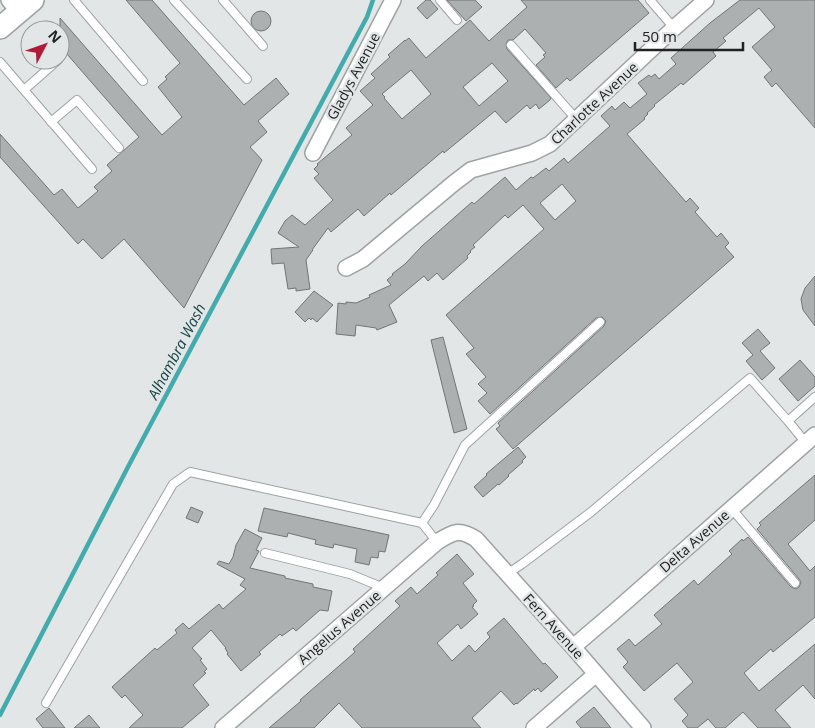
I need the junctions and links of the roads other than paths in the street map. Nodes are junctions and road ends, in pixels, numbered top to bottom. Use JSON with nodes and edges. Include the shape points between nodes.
{"nodes":[{"id":1,"x":74,"y":0,"type":"edge"},
{"id":2,"x":174,"y":0,"type":"edge"},
{"id":3,"x":223,"y":0,"type":"edge"},
{"id":4,"x":393,"y":0,"type":"edge"},
{"id":5,"x":440,"y":0,"type":"edge"},
{"id":6,"x":650,"y":0,"type":"edge"},
{"id":7,"x":706,"y":0,"type":"edge"},
{"id":8,"x":20,"y":4,"type":"edge"},
{"id":9,"x":457,"y":20,"type":"dead end"},
{"id":10,"x":0,"y":28,"type":"edge"},
{"id":11,"x":674,"y":28,"type":"junction"},
{"id":12,"x":511,"y":45,"type":"dead end"},
{"id":13,"x":263,"y":46,"type":"dead end"},
{"id":14,"x":0,"y":62,"type":"edge"},
{"id":15,"x":46,"y":70,"type":"edge"},
{"id":16,"x":247,"y":79,"type":"dead end"},
{"id":17,"x":143,"y":81,"type":"dead end"},
{"id":18,"x":24,"y":90,"type":"junction"},
{"id":19,"x":577,"y":120,"type":"junction"},
{"id":20,"x":52,"y":122,"type":"junction"},
{"id":21,"x":119,"y":148,"type":"dead end"},
{"id":22,"x":313,"y":153,"type":"dead end"},
{"id":23,"x":92,"y":170,"type":"dead end"},
{"id":24,"x":346,"y":268,"type":"dead end"},
{"id":25,"x":600,"y":322,"type":"dead end"},
{"id":26,"x":815,"y":397,"type":"edge"},
{"id":27,"x":788,"y":421,"type":"junction"},
{"id":28,"x":811,"y":439,"type":"edge"},
{"id":29,"x":731,"y":508,"type":"junction"},
{"id":30,"x":422,"y":524,"type":"junction"},
{"id":31,"x":460,"y":532,"type":"joint"},
{"id":32,"x":437,"y":542,"type":"junction"},
{"id":33,"x":265,"y":553,"type":"dead end"},
{"id":34,"x":507,"y":574,"type":"junction"},
{"id":35,"x":795,"y":583,"type":"dead end"},
{"id":36,"x":384,"y":588,"type":"junction"},
{"id":37,"x":573,"y":647,"type":"junction"},
{"id":38,"x":596,"y":674,"type":"junction"},
{"id":39,"x":46,"y":703,"type":"dead end"},
{"id":40,"x":223,"y":728,"type":"edge"},
{"id":41,"x":534,"y":728,"type":"edge"},
{"id":42,"x":643,"y":728,"type":"edge"}],
"edges":[{"from":1,"to":17,"type":"lane"},
{"from":2,"to":16,"type":"lane"},
{"from":3,"to":13,"type":"lane"},
{"from":4,"to":22,"type":"street","name":"Gladys Avenue"},
{"from":5,"to":9,"type":"lane"},
{"from":6,"to":11,"type":"lane"},
{"from":7,"to":11,"type":"street","name":"Charlotte Avenue"},
{"from":8,"to":10,"type":"main road"},
{"from":11,"to":19,"type":"street","name":"Charlotte Avenue"},
{"from":12,"to":19,"type":"lane"},
{"from":14,"to":18,"type":"lane"},
{"from":15,"to":18,"type":"lane"},
{"from":18,"to":20,"type":"lane"},
{"from":19,"to":24,"type":"street","name":"Charlotte Avenue","via":[[550,144],[532,153],[471,170],[363,259]]},
{"from":20,"to":21,"type":"lane","via":[[77,100]]},
{"from":20,"to":23,"type":"lane"},
{"from":25,"to":30,"type":"lane","via":[[465,445]]},
{"from":26,"to":27,"type":"lane"},
{"from":27,"to":28,"type":"lane"},
{"from":27,"to":34,"type":"lane","via":[[750,378],[591,512]]},
{"from":28,"to":29,"type":"street","name":"Delta Avenue"},
{"from":29,"to":35,"type":"lane"},
{"from":29,"to":37,"type":"street","name":"Delta Avenue"},
{"from":30,"to":32,"type":"lane"},
{"from":30,"to":39,"type":"lane","via":[[190,472],[173,484]]},
{"from":31,"to":32,"type":"street","name":"Angelus Avenue"},
{"from":31,"to":34,"type":"street","name":"Fern Avenue","via":[[476,540]]},
{"from":32,"to":36,"type":"street","name":"Angelus Avenue"},
{"from":33,"to":36,"type":"lane","via":[[350,574]]},
{"from":34,"to":37,"type":"street","name":"Fern Avenue"},
{"from":36,"to":40,"type":"street","name":"Angelus Avenue"},
{"from":37,"to":38,"type":"street","name":"Fern Avenue"},
{"from":38,"to":41,"type":"street"},
{"from":38,"to":42,"type":"street","name":"Fern Avenue"}]}
